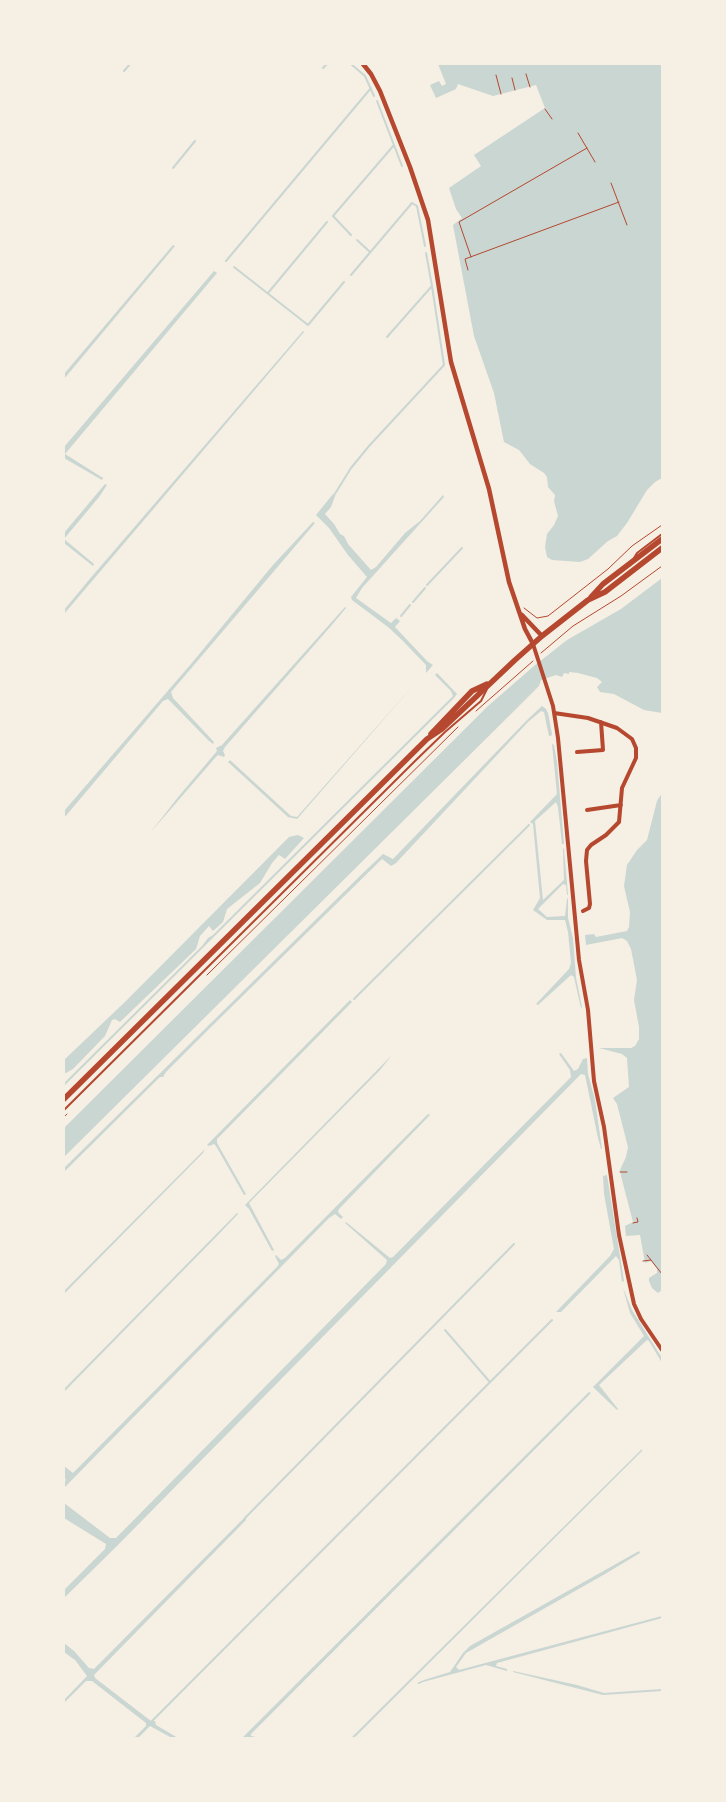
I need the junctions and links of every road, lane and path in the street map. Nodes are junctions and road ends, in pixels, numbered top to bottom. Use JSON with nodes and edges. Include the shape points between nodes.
{"nodes":[{"id":1,"x":362,"y":64,"type":"edge"},
{"id":2,"x":526,"y":74,"type":"dead end"},
{"id":3,"x":496,"y":75,"type":"dead end"},
{"id":4,"x":512,"y":78,"type":"dead end"},
{"id":5,"x":530,"y":86,"type":"dead end"},
{"id":6,"x":516,"y":90,"type":"dead end"},
{"id":7,"x":501,"y":94,"type":"dead end"},
{"id":8,"x":545,"y":109,"type":"dead end"},
{"id":9,"x":552,"y":119,"type":"dead end"},
{"id":10,"x":578,"y":134,"type":"dead end"},
{"id":11,"x":587,"y":148,"type":"junction"},
{"id":12,"x":595,"y":162,"type":"dead end"},
{"id":13,"x":611,"y":183,"type":"dead end"},
{"id":14,"x":619,"y":202,"type":"junction"},
{"id":15,"x":627,"y":225,"type":"dead end"},
{"id":16,"x":471,"y":257,"type":"junction"},
{"id":17,"x":468,"y":270,"type":"dead end"},
{"id":18,"x":662,"y":525,"type":"edge"},
{"id":19,"x":662,"y":534,"type":"edge"},
{"id":20,"x":662,"y":539,"type":"edge"},
{"id":21,"x":662,"y":548,"type":"edge"},
{"id":22,"x":632,"y":562,"type":"junction"},
{"id":23,"x":662,"y":566,"type":"edge"},
{"id":24,"x":514,"y":599,"type":"junction"},
{"id":25,"x":588,"y":600,"type":"junction"},
{"id":26,"x":521,"y":614,"type":"junction"},
{"id":27,"x":542,"y":636,"type":"junction"},
{"id":28,"x":533,"y":644,"type":"junction"},
{"id":29,"x":538,"y":657,"type":"junction"},
{"id":30,"x":492,"y":681,"type":"junction"},
{"id":31,"x":554,"y":713,"type":"junction"},
{"id":32,"x":471,"y":716,"type":"dead end"},
{"id":33,"x":464,"y":722,"type":"dead end"},
{"id":34,"x":601,"y":722,"type":"junction"},
{"id":35,"x":577,"y":752,"type":"dead end"},
{"id":36,"x":621,"y":805,"type":"junction"},
{"id":37,"x":587,"y":810,"type":"dead end"},
{"id":38,"x":575,"y":911,"type":"junction"},
{"id":39,"x":584,"y":911,"type":"joint"},
{"id":40,"x":208,"y":974,"type":"dead end"},
{"id":41,"x":64,"y":1099,"type":"edge"},
{"id":42,"x":72,"y":1109,"type":"dead end"},
{"id":43,"x":64,"y":1110,"type":"edge"},
{"id":44,"x":64,"y":1117,"type":"edge"},
{"id":45,"x":620,"y":1172,"type":"dead end"},
{"id":46,"x":626,"y":1172,"type":"dead end"},
{"id":47,"x":637,"y":1218,"type":"dead end"},
{"id":48,"x":633,"y":1223,"type":"dead end"},
{"id":49,"x":647,"y":1255,"type":"dead end"},
{"id":50,"x":651,"y":1260,"type":"junction"},
{"id":51,"x":643,"y":1261,"type":"dead end"},
{"id":52,"x":662,"y":1274,"type":"edge"},
{"id":53,"x":662,"y":1350,"type":"edge"}],
"edges":[{"from":1,"to":24,"type":"street","via":[[382,96],[428,220],[451,362],[489,489]]},
{"from":2,"to":5,"type":"path"},
{"from":3,"to":7,"type":"path"},
{"from":4,"to":6,"type":"path"},
{"from":8,"to":9,"type":"path"},
{"from":10,"to":11,"type":"path"},
{"from":11,"to":12,"type":"path"},
{"from":11,"to":16,"type":"path","via":[[459,222]]},
{"from":13,"to":14,"type":"path"},
{"from":14,"to":15,"type":"path"},
{"from":14,"to":16,"type":"path"},
{"from":16,"to":17,"type":"path","via":[[465,259]]},
{"from":18,"to":24,"type":"path","via":[[550,614],[535,618]]},
{"from":19,"to":22,"type":"lane","via":[[637,553]]},
{"from":20,"to":22,"type":"main road"},
{"from":21,"to":25,"type":"main road","via":[[605,592]]},
{"from":22,"to":25,"type":"main road"},
{"from":23,"to":29,"type":"path","via":[[573,626]]},
{"from":24,"to":26,"type":"street"},
{"from":25,"to":27,"type":"main road"},
{"from":26,"to":27,"type":"street"},
{"from":26,"to":28,"type":"street"},
{"from":27,"to":28,"type":"main road"},
{"from":28,"to":29,"type":"street"},
{"from":28,"to":30,"type":"main road"},
{"from":29,"to":31,"type":"street"},
{"from":29,"to":32,"type":"path"},
{"from":30,"to":41,"type":"main road","via":[[427,740]]},
{"from":30,"to":43,"type":"lane","via":[[480,701],[420,756]]},
{"from":31,"to":34,"type":"street"},
{"from":31,"to":38,"type":"street"},
{"from":33,"to":40,"type":"path"},
{"from":34,"to":35,"type":"street","via":[[603,750]]},
{"from":34,"to":36,"type":"street","via":[[625,733],[636,748],[636,758],[622,788]]},
{"from":36,"to":37,"type":"street"},
{"from":36,"to":39,"type":"street","via":[[617,826],[587,850],[590,904]]},
{"from":38,"to":39,"type":"lane"},
{"from":38,"to":53,"type":"street","via":[[594,1081],[628,1282],[637,1312]]},
{"from":42,"to":44,"type":"path"},
{"from":45,"to":46,"type":"path"},
{"from":47,"to":48,"type":"path","via":[[638,1222]]},
{"from":49,"to":50,"type":"path"},
{"from":50,"to":51,"type":"path"},
{"from":50,"to":52,"type":"path"}]}
